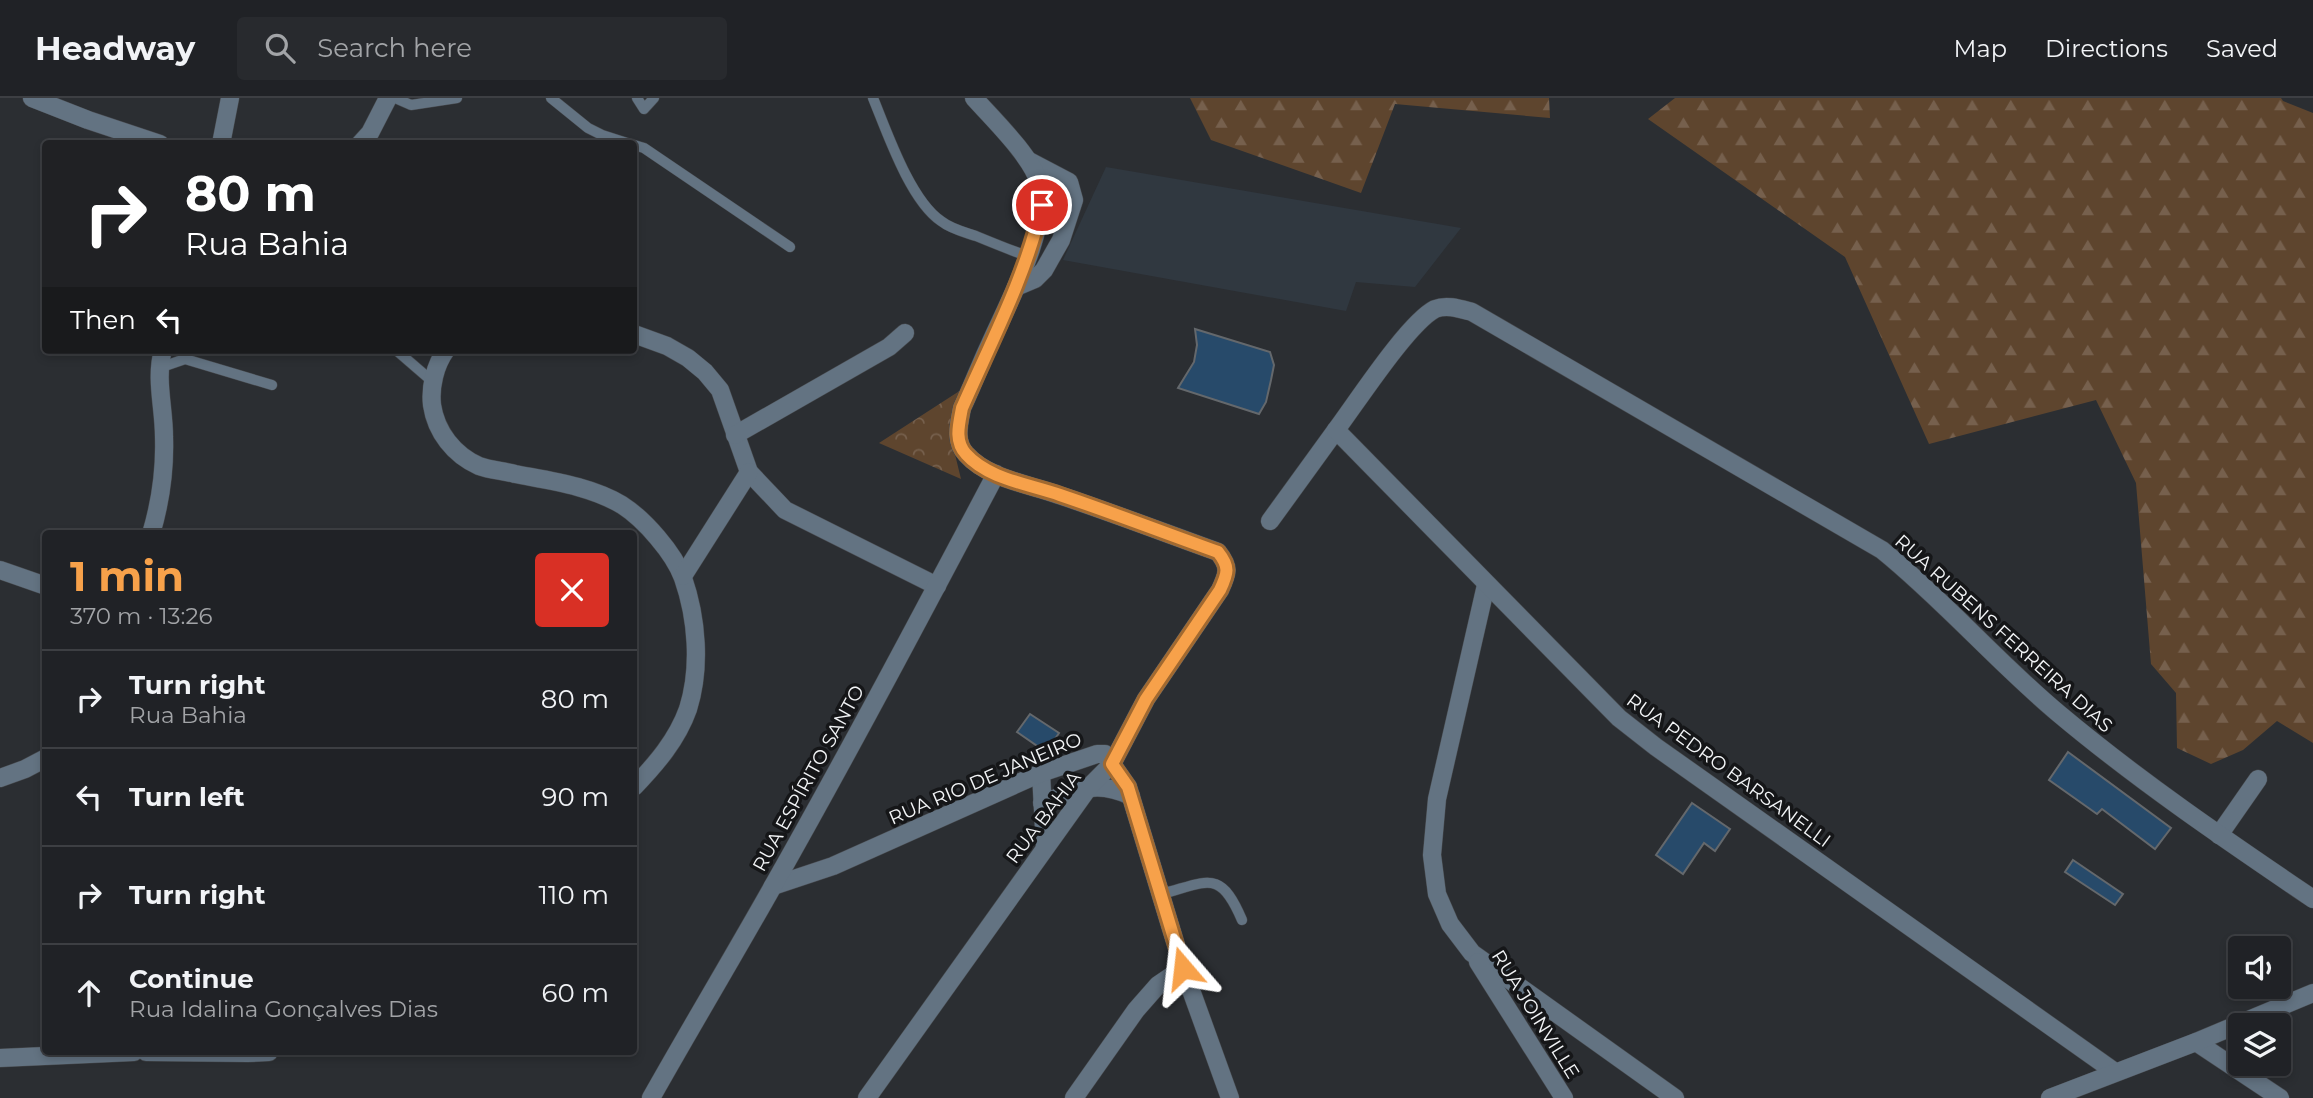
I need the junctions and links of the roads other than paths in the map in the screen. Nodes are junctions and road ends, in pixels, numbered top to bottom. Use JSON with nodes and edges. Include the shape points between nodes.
{"nodes":[{"id":1,"x":32,"y":98,"type":"edge"},
{"id":2,"x":230,"y":98,"type":"edge"},
{"id":3,"x":388,"y":98,"type":"edge"},
{"id":4,"x":395,"y":98,"type":"edge"},
{"id":5,"x":457,"y":98,"type":"edge"},
{"id":6,"x":551,"y":98,"type":"edge"},
{"id":7,"x":637,"y":98,"type":"edge"},
{"id":8,"x":654,"y":98,"type":"edge"},
{"id":9,"x":873,"y":98,"type":"edge"},
{"id":10,"x":974,"y":98,"type":"edge"},
{"id":11,"x":148,"y":140,"type":"edge"},
{"id":12,"x":222,"y":140,"type":"edge"},
{"id":13,"x":364,"y":140,"type":"edge"},
{"id":14,"x":619,"y":140,"type":"edge"},
{"id":15,"x":637,"y":146,"type":"edge"},
{"id":16,"x":1029,"y":161,"type":"junction"},
{"id":17,"x":790,"y":247,"type":"dead end"},
{"id":18,"x":1027,"y":256,"type":"junction"},
{"id":19,"x":1016,"y":286,"type":"junction"},
{"id":20,"x":905,"y":332,"type":"dead end"},
{"id":21,"x":637,"y":335,"type":"edge"},
{"id":22,"x":162,"y":354,"type":"edge"},
{"id":23,"x":400,"y":354,"type":"edge"},
{"id":24,"x":444,"y":354,"type":"edge"},
{"id":25,"x":159,"y":368,"type":"junction"},
{"id":26,"x":433,"y":383,"type":"junction"},
{"id":27,"x":272,"y":384,"type":"dead end"},
{"id":28,"x":1336,"y":430,"type":"junction"},
{"id":29,"x":735,"y":435,"type":"junction"},
{"id":30,"x":750,"y":472,"type":"junction"},
{"id":31,"x":996,"y":474,"type":"junction"},
{"id":32,"x":1270,"y":521,"type":"dead end"},
{"id":33,"x":152,"y":530,"type":"edge"},
{"id":34,"x":0,"y":570,"type":"edge"},
{"id":35,"x":683,"y":576,"type":"junction"},
{"id":36,"x":42,"y":585,"type":"edge"},
{"id":37,"x":1486,"y":585,"type":"junction"},
{"id":38,"x":937,"y":586,"type":"junction"},
{"id":39,"x":42,"y":760,"type":"edge"},
{"id":40,"x":1112,"y":764,"type":"junction"},
{"id":41,"x":1041,"y":773,"type":"junction"},
{"id":42,"x":0,"y":778,"type":"edge"},
{"id":43,"x":2258,"y":779,"type":"dead end"},
{"id":44,"x":637,"y":784,"type":"edge"},
{"id":45,"x":1089,"y":787,"type":"junction"},
{"id":46,"x":1131,"y":796,"type":"junction"},
{"id":47,"x":1042,"y":803,"type":"junction"},
{"id":48,"x":2219,"y":835,"type":"junction"},
{"id":49,"x":1045,"y":848,"type":"junction"},
{"id":50,"x":773,"y":886,"type":"junction"},
{"id":51,"x":1161,"y":894,"type":"junction"},
{"id":52,"x":2313,"y":899,"type":"edge"},
{"id":53,"x":1242,"y":920,"type":"dead end"},
{"id":54,"x":1472,"y":953,"type":"junction"},
{"id":55,"x":1183,"y":968,"type":"junction"},
{"id":56,"x":2313,"y":993,"type":"edge"},
{"id":57,"x":2196,"y":1042,"type":"junction"},
{"id":58,"x":67,"y":1055,"type":"edge"},
{"id":59,"x":0,"y":1058,"type":"edge"},
{"id":60,"x":2115,"y":1072,"type":"junction"},
{"id":61,"x":652,"y":1098,"type":"edge"},
{"id":62,"x":867,"y":1098,"type":"edge"},
{"id":63,"x":1074,"y":1098,"type":"edge"},
{"id":64,"x":1230,"y":1098,"type":"edge"},
{"id":65,"x":1564,"y":1098,"type":"edge"},
{"id":66,"x":1674,"y":1098,"type":"edge"},
{"id":67,"x":2050,"y":1098,"type":"edge"},
{"id":68,"x":2280,"y":1098,"type":"edge"}],
"edges":[{"from":1,"to":11,"type":"street"},
{"from":2,"to":12,"type":"street"},
{"from":3,"to":13,"type":"street"},
{"from":4,"to":5,"type":"lane","via":[[411,105]]},
{"from":6,"to":14,"type":"lane","via":[[588,128]]},
{"from":7,"to":8,"type":"lane","via":[[644,109]]},
{"from":9,"to":18,"type":"lane","via":[[928,210],[953,228]]},
{"from":10,"to":16,"type":"street"},
{"from":15,"to":17,"type":"lane"},
{"from":16,"to":18,"type":"street","via":[[1039,181],[1042,205]]},
{"from":16,"to":19,"type":"street","via":[[1069,182],[1074,200],[1061,240],[1044,270]]},
{"from":18,"to":19,"type":"street"},
{"from":19,"to":31,"type":"street","via":[[962,408],[958,430],[959,445],[966,455]]},
{"from":20,"to":29,"type":"street","via":[[889,347]]},
{"from":21,"to":29,"type":"street","via":[[667,346],[705,372],[720,390]]},
{"from":22,"to":25,"type":"street"},
{"from":23,"to":26,"type":"lane"},
{"from":24,"to":26,"type":"street"},
{"from":25,"to":27,"type":"lane","via":[[184,359]]},
{"from":25,"to":33,"type":"street","via":[[164,437]]},
{"from":26,"to":35,"type":"street","via":[[431,400],[438,429],[461,455],[479,466],[578,486],[621,505],[646,524]]},
{"from":28,"to":32,"type":"street"},
{"from":28,"to":37,"type":"street","name":"RUA PEDRO BARSANELLI"},
{"from":28,"to":48,"type":"street","name":"RUA RUBENS FERREIRA DIAS","via":[[1418,322],[1437,308],[1455,307],[1472,313],[1882,550],[2055,711]]},
{"from":29,"to":30,"type":"street"},
{"from":30,"to":35,"type":"street"},
{"from":30,"to":38,"type":"street","via":[[785,510]]},
{"from":31,"to":38,"type":"street","name":"RUA ESPÍRITO SANTO"},
{"from":31,"to":40,"type":"street","name":"RUA BAHIA","via":[[1218,552],[1226,562],[1227,575],[1220,590],[1146,699]]},
{"from":34,"to":36,"type":"street"},
{"from":35,"to":44,"type":"street","via":[[695,632],[688,708],[674,739]]},
{"from":37,"to":54,"type":"street","via":[[1437,799],[1432,855],[1437,894],[1450,924]]},
{"from":37,"to":60,"type":"street","name":"RUA PEDRO BARSANELLI","via":[[1619,718],[1656,747]]},
{"from":38,"to":50,"type":"street","name":"RUA ESPÍRITO SANTO"},
{"from":39,"to":42,"type":"street"},
{"from":40,"to":41,"type":"street","name":"RUA RIO DE JANEIRO","via":[[1105,754],[1097,754]]},
{"from":40,"to":45,"type":"street","name":"RUA BAHIA"},
{"from":40,"to":46,"type":"street"},
{"from":41,"to":47,"type":"street"},
{"from":41,"to":50,"type":"street","name":"RUA RIO DE JANEIRO","via":[[833,866]]},
{"from":43,"to":48,"type":"street"},
{"from":45,"to":46,"type":"street","via":[[1107,787]]},
{"from":45,"to":47,"type":"street"},
{"from":45,"to":49,"type":"street","name":"RUA BAHIA"},
{"from":46,"to":51,"type":"street"},
{"from":47,"to":49,"type":"street"},
{"from":48,"to":52,"type":"street","name":"RUA RUBENS FERREIRA DIAS"},
{"from":49,"to":62,"type":"street","name":"RUA BAHIA"},
{"from":50,"to":61,"type":"street","name":"RUA ESPÍRITO SANTO"},
{"from":51,"to":53,"type":"lane","via":[[1212,882],[1223,886]]},
{"from":51,"to":55,"type":"street"},
{"from":54,"to":65,"type":"street","name":"RUA JOINVILLE"},
{"from":54,"to":66,"type":"street"},
{"from":55,"to":63,"type":"street","via":[[1158,985],[1136,1010]]},
{"from":55,"to":64,"type":"street"},
{"from":56,"to":57,"type":"street"},
{"from":57,"to":60,"type":"street"},
{"from":57,"to":68,"type":"street"},
{"from":58,"to":59,"type":"street"},
{"from":60,"to":67,"type":"street"}]}
